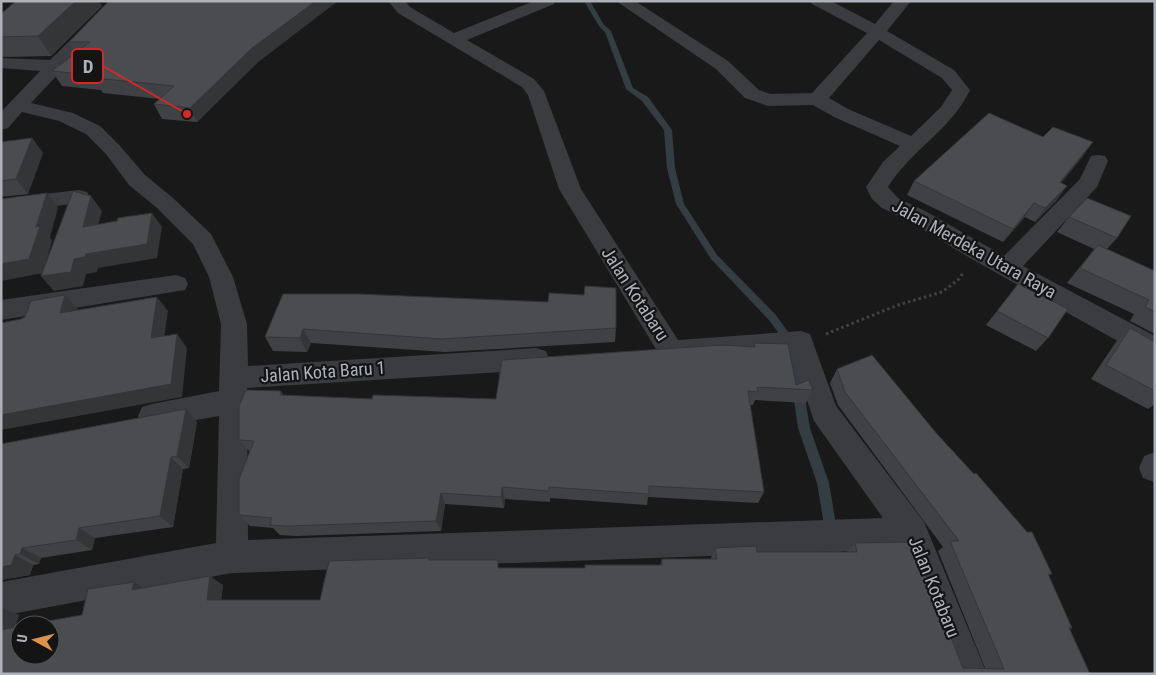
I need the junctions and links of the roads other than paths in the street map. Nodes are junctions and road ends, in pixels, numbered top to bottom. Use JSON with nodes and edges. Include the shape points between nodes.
{"nodes":[{"id":1,"x":119,"y":1,"type":"edge"},
{"id":2,"x":396,"y":1,"type":"edge"},
{"id":3,"x":548,"y":1,"type":"edge"},
{"id":4,"x":624,"y":1,"type":"edge"},
{"id":5,"x":818,"y":1,"type":"edge"},
{"id":6,"x":903,"y":1,"type":"edge"},
{"id":7,"x":138,"y":3,"type":"edge"},
{"id":8,"x":876,"y":32,"type":"junction"},
{"id":9,"x":455,"y":39,"type":"junction"},
{"id":10,"x":1,"y":64,"type":"edge"},
{"id":11,"x":54,"y":66,"type":"junction"},
{"id":12,"x":817,"y":99,"type":"junction"},
{"id":13,"x":17,"y":105,"type":"junction"},
{"id":14,"x":1,"y":124,"type":"edge"},
{"id":15,"x":915,"y":145,"type":"junction"},
{"id":16,"x":1098,"y":161,"type":"dead end"},
{"id":17,"x":79,"y":197,"type":"edge"},
{"id":18,"x":1,"y":206,"type":"edge"},
{"id":19,"x":1007,"y":268,"type":"junction"},
{"id":20,"x":176,"y":284,"type":"dead end"},
{"id":21,"x":1,"y":310,"type":"edge"},
{"id":22,"x":1155,"y":349,"type":"edge"},
{"id":23,"x":671,"y":350,"type":"junction"},
{"id":24,"x":642,"y":352,"type":"edge"},
{"id":25,"x":562,"y":357,"type":"edge"},
{"id":26,"x":234,"y":389,"type":"junction"},
{"id":27,"x":127,"y":421,"type":"edge"},
{"id":28,"x":913,"y":533,"type":"junction"},
{"id":29,"x":232,"y":557,"type":"junction"},
{"id":30,"x":1,"y":599,"type":"edge"},
{"id":31,"x":969,"y":674,"type":"edge"}],
"edges":[{"from":1,"to":7,"type":"street"},
{"from":1,"to":11,"type":"street"},
{"from":2,"to":9,"type":"street","name":"Jalan Kotabaru","via":[[410,14]]},
{"from":3,"to":9,"type":"street"},
{"from":4,"to":12,"type":"street","via":[[722,66],[752,94],[768,100]]},
{"from":5,"to":8,"type":"street","name":"Jalan Merdeka Utara Raya"},
{"from":6,"to":8,"type":"street"},
{"from":8,"to":12,"type":"street"},
{"from":8,"to":15,"type":"street","name":"Jalan Merdeka Utara Raya","via":[[948,74],[961,90],[957,100]]},
{"from":9,"to":23,"type":"street","name":"Jalan Kotabaru","via":[[528,83],[537,95],[570,189]]},
{"from":10,"to":11,"type":"street"},
{"from":11,"to":13,"type":"street"},
{"from":12,"to":15,"type":"street"},
{"from":13,"to":14,"type":"street"},
{"from":13,"to":26,"type":"street","via":[[66,116],[92,130],[113,150],[136,180],[165,202],[203,240],[221,277],[234,324]]},
{"from":15,"to":19,"type":"street","name":"Jalan Merdeka Utara Raya","via":[[890,167],[877,187],[880,194],[890,203]]},
{"from":16,"to":19,"type":"street","via":[[1089,182]]},
{"from":17,"to":18,"type":"street"},
{"from":19,"to":22,"type":"street","name":"Jalan Merdeka Utara Raya"},
{"from":20,"to":21,"type":"street"},
{"from":23,"to":24,"type":"street"},
{"from":23,"to":28,"type":"street","name":"Jalan Kotabaru","via":[[790,342],[824,412]]},
{"from":25,"to":26,"type":"street","name":"Jalan Kota Baru 1"},
{"from":26,"to":27,"type":"street","name":"Jalan Kota Baru 1"},
{"from":26,"to":29,"type":"street"},
{"from":28,"to":29,"type":"street"},
{"from":28,"to":31,"type":"street","name":"Jalan Kotabaru"},
{"from":29,"to":30,"type":"street"}]}
